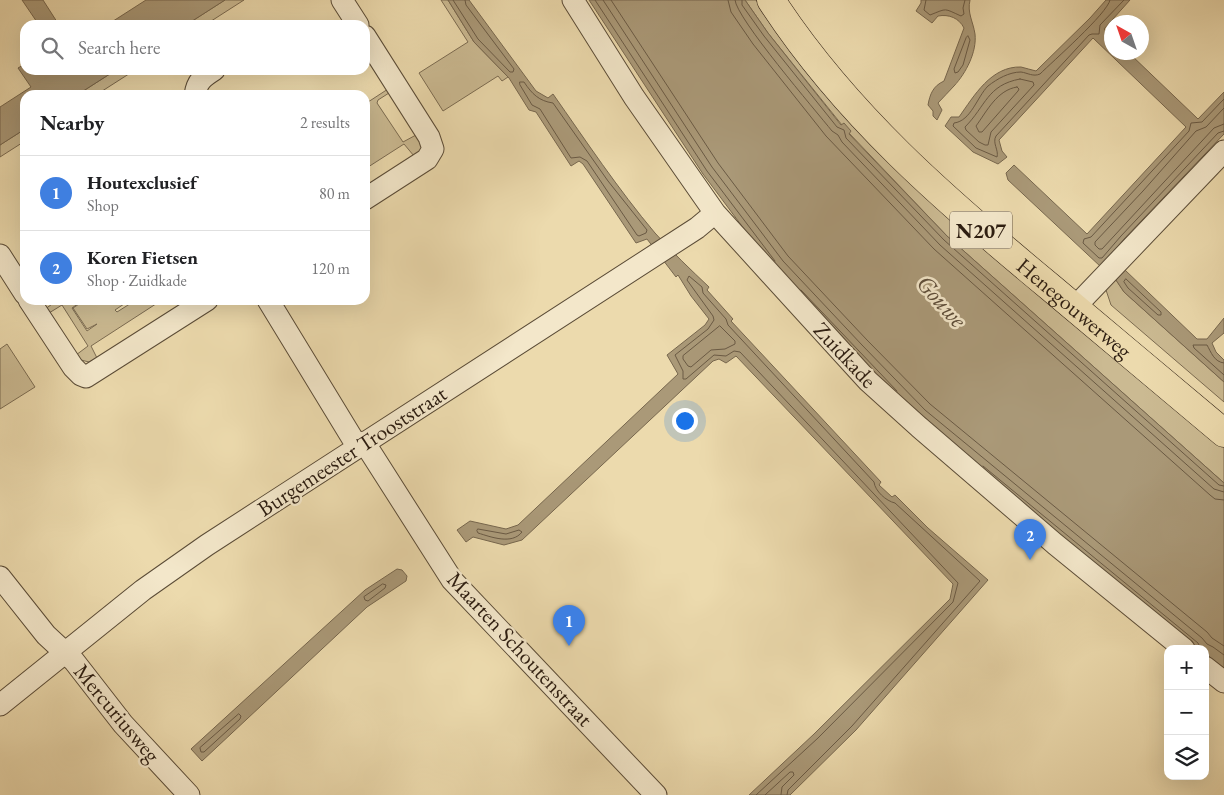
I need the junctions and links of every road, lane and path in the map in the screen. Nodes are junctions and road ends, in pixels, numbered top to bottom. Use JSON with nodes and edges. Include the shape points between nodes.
{"nodes":[{"id":1,"x":342,"y":0,"type":"edge"},
{"id":2,"x":573,"y":0,"type":"edge"},
{"id":3,"x":771,"y":0,"type":"edge"},
{"id":4,"x":355,"y":20,"type":"edge"},
{"id":5,"x":370,"y":44,"type":"edge"},
{"id":6,"x":206,"y":75,"type":"edge"},
{"id":7,"x":196,"y":90,"type":"edge"},
{"id":8,"x":1224,"y":151,"type":"edge"},
{"id":9,"x":370,"y":196,"type":"edge"},
{"id":10,"x":715,"y":213,"type":"junction"},
{"id":11,"x":0,"y":255,"type":"edge"},
{"id":12,"x":20,"y":286,"type":"edge"},
{"id":13,"x":32,"y":305,"type":"edge"},
{"id":14,"x":200,"y":305,"type":"edge"},
{"id":15,"x":271,"y":305,"type":"edge"},
{"id":16,"x":1074,"y":308,"type":"junction"},
{"id":17,"x":1224,"y":433,"type":"edge"},
{"id":18,"x":360,"y":444,"type":"junction"},
{"id":19,"x":0,"y":577,"type":"edge"},
{"id":20,"x":1179,"y":645,"type":"edge"},
{"id":21,"x":64,"y":653,"type":"junction"},
{"id":22,"x":1209,"y":669,"type":"edge"},
{"id":23,"x":1224,"y":682,"type":"edge"},
{"id":24,"x":0,"y":705,"type":"edge"},
{"id":25,"x":189,"y":795,"type":"edge"},
{"id":26,"x":656,"y":795,"type":"edge"}],
"edges":[{"from":1,"to":4,"type":"street"},
{"from":2,"to":10,"type":"street","name":"Zuidkade","via":[[634,97]]},
{"from":3,"to":16,"type":"main road","name":"Henegouwerweg","number":"N207","via":[[813,60],[864,120],[968,219]]},
{"from":5,"to":9,"type":"street","via":[[429,137],[433,149],[427,159]]},
{"from":6,"to":7,"type":"street","via":[[200,79]]},
{"from":8,"to":16,"type":"street"},
{"from":10,"to":18,"type":"street","name":"Burgemeester Trooststraat","via":[[697,228]]},
{"from":10,"to":20,"type":"street","name":"Zuidkade","via":[[875,387],[1055,544]]},
{"from":11,"to":12,"type":"street"},
{"from":13,"to":14,"type":"street","via":[[73,367],[86,376]]},
{"from":15,"to":18,"type":"street","name":"Maarten Schoutenstraat"},
{"from":16,"to":17,"type":"main road","name":"Henegouwerweg","number":"N207"},
{"from":18,"to":21,"type":"street","name":"Burgemeester Trooststraat","via":[[143,590]]},
{"from":18,"to":26,"type":"street","name":"Maarten Schoutenstraat","via":[[452,580]]},
{"from":19,"to":21,"type":"street","name":"Mercuriusweg"},
{"from":21,"to":24,"type":"street","name":"Burgemeester Trooststraat"},
{"from":21,"to":25,"type":"street","name":"Mercuriusweg"},
{"from":22,"to":23,"type":"street"}]}
